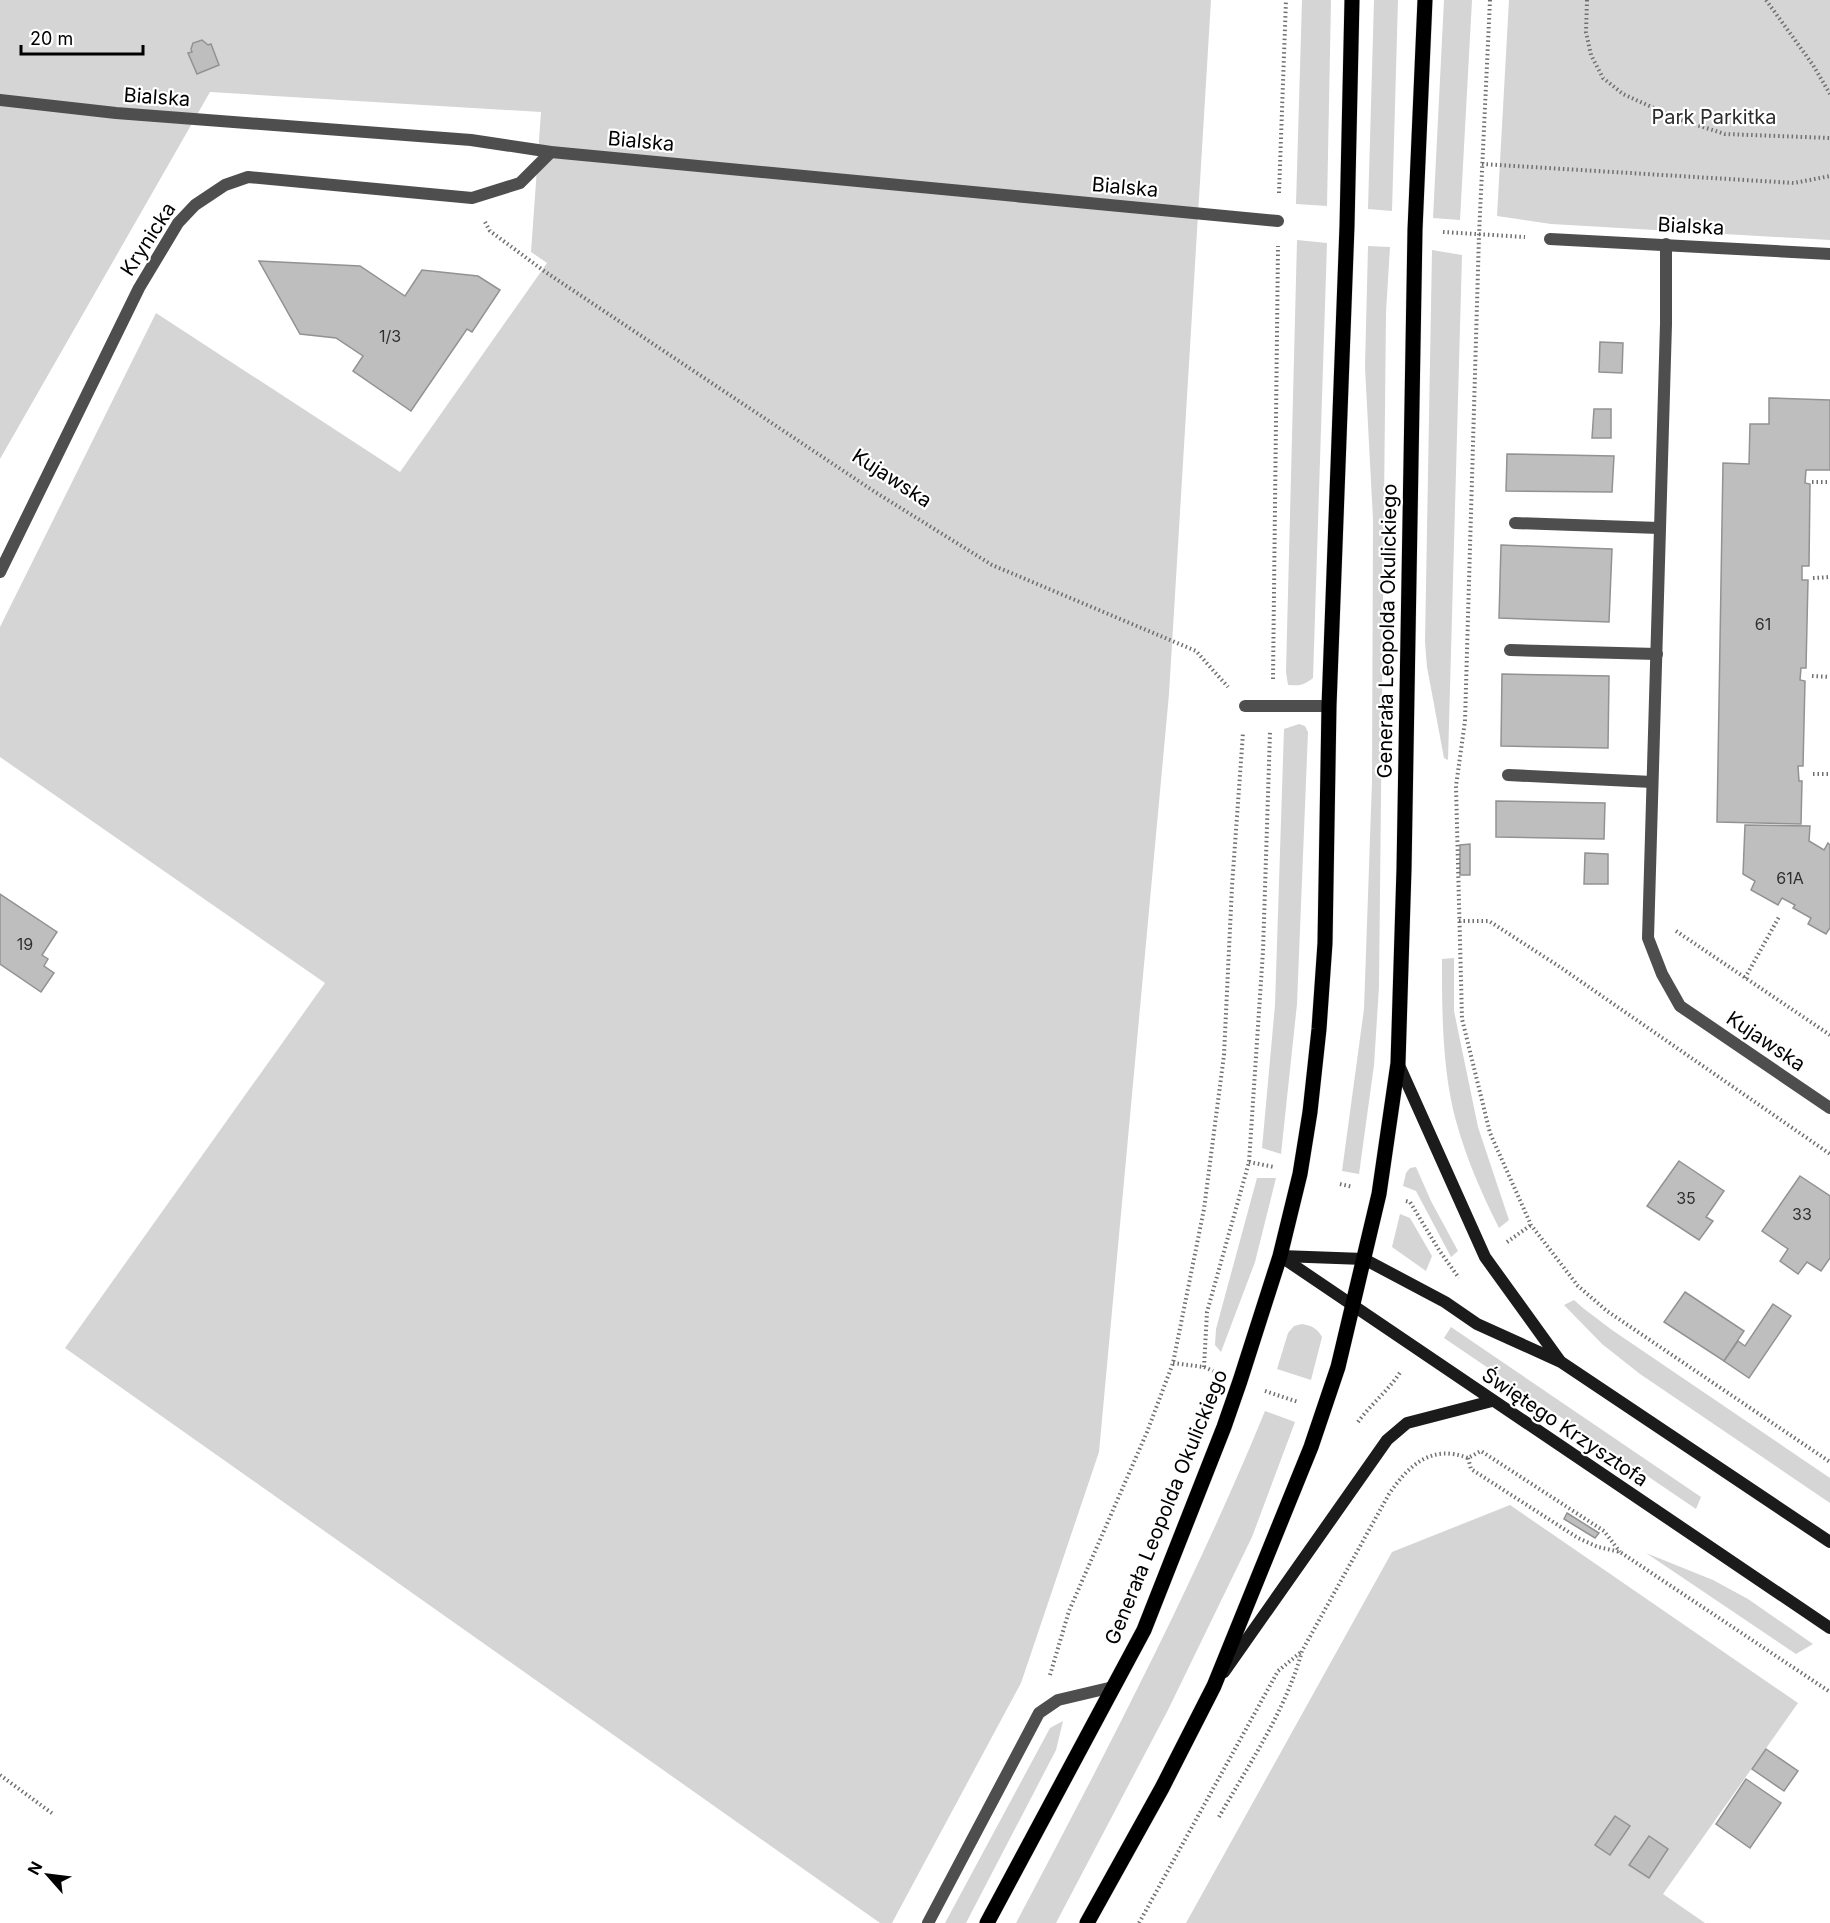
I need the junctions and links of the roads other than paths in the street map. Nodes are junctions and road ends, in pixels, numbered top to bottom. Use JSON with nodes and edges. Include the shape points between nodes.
{"nodes":[{"id":1,"x":1352,"y":0,"type":"edge"},
{"id":2,"x":1425,"y":0,"type":"edge"},
{"id":3,"x":0,"y":100,"type":"edge"},
{"id":4,"x":551,"y":152,"type":"junction"},
{"id":5,"x":1278,"y":221,"type":"road end"},
{"id":6,"x":1550,"y":239,"type":"road end"},
{"id":7,"x":1666,"y":244,"type":"junction"},
{"id":8,"x":1830,"y":254,"type":"edge"},
{"id":9,"x":1515,"y":523,"type":"dead end"},
{"id":10,"x":1659,"y":528,"type":"junction"},
{"id":11,"x":0,"y":572,"type":"edge"},
{"id":12,"x":1510,"y":650,"type":"dead end"},
{"id":13,"x":1657,"y":654,"type":"junction"},
{"id":14,"x":1245,"y":706,"type":"road end"},
{"id":15,"x":1329,"y":706,"type":"junction"},
{"id":16,"x":1508,"y":775,"type":"dead end"},
{"id":17,"x":1652,"y":782,"type":"junction"},
{"id":18,"x":1398,"y":1063,"type":"junction"},
{"id":19,"x":1830,"y":1108,"type":"edge"},
{"id":20,"x":1280,"y":1256,"type":"junction"},
{"id":21,"x":1364,"y":1259,"type":"junction"},
{"id":22,"x":1353,"y":1307,"type":"junction"},
{"id":23,"x":1561,"y":1362,"type":"junction"},
{"id":24,"x":1492,"y":1401,"type":"junction"},
{"id":25,"x":1830,"y":1542,"type":"edge"},
{"id":26,"x":1830,"y":1628,"type":"edge"},
{"id":27,"x":1214,"y":1686,"type":"junction"},
{"id":28,"x":1113,"y":1687,"type":"junction"},
{"id":29,"x":928,"y":1923,"type":"edge"},
{"id":30,"x":987,"y":1923,"type":"edge"},
{"id":31,"x":1087,"y":1923,"type":"edge"}],
"edges":[{"from":1,"to":15,"type":"main road","name":"Generała Leopolda Okulickiego"},
{"from":2,"to":18,"type":"main road","name":"Generała Leopolda Okulickiego","via":[[1415,230]]},
{"from":3,"to":4,"type":"street","name":"Bialska","via":[[116,113],[471,140]]},
{"from":4,"to":5,"type":"street","name":"Bialska"},
{"from":4,"to":11,"type":"street","name":"Krynicka","via":[[520,183],[472,198],[248,177],[225,185],[195,205],[178,223],[139,288]]},
{"from":6,"to":7,"type":"street","name":"Bialska"},
{"from":7,"to":8,"type":"street","name":"Bialska"},
{"from":7,"to":10,"type":"street"},
{"from":9,"to":10,"type":"street"},
{"from":10,"to":13,"type":"street"},
{"from":12,"to":13,"type":"street"},
{"from":13,"to":17,"type":"street"},
{"from":14,"to":15,"type":"street"},
{"from":15,"to":20,"type":"main road","name":"Generała Leopolda Okulickiego","via":[[1325,943],[1319,1029],[1300,1174]]},
{"from":16,"to":17,"type":"street"},
{"from":17,"to":19,"type":"street","name":"Kujawska","via":[[1648,938],[1662,974],[1680,1006]]},
{"from":18,"to":21,"type":"main road","name":"Generała Leopolda Okulickiego","via":[[1379,1194]]},
{"from":18,"to":23,"type":"main road","via":[[1485,1257]]},
{"from":20,"to":21,"type":"main road"},
{"from":20,"to":22,"type":"main road","name":"Świętego Krzysztofa"},
{"from":20,"to":28,"type":"main road","name":"Generała Leopolda Okulickiego","via":[[1224,1427],[1144,1630]]},
{"from":21,"to":22,"type":"main road","name":"Generała Leopolda Okulickiego"},
{"from":21,"to":23,"type":"main road","via":[[1445,1302],[1477,1324]]},
{"from":22,"to":24,"type":"main road","name":"Świętego Krzysztofa"},
{"from":22,"to":27,"type":"main road","name":"Generała Leopolda Okulickiego","via":[[1311,1447]]},
{"from":23,"to":25,"type":"main road"},
{"from":24,"to":26,"type":"main road","name":"Świętego Krzysztofa"},
{"from":24,"to":27,"type":"main road","via":[[1407,1423],[1386,1440]]},
{"from":27,"to":31,"type":"main road","name":"Generała Leopolda Okulickiego"},
{"from":28,"to":29,"type":"street","via":[[1058,1700],[1039,1713]]},
{"from":28,"to":30,"type":"main road","name":"Generała Leopolda Okulickiego"}]}
